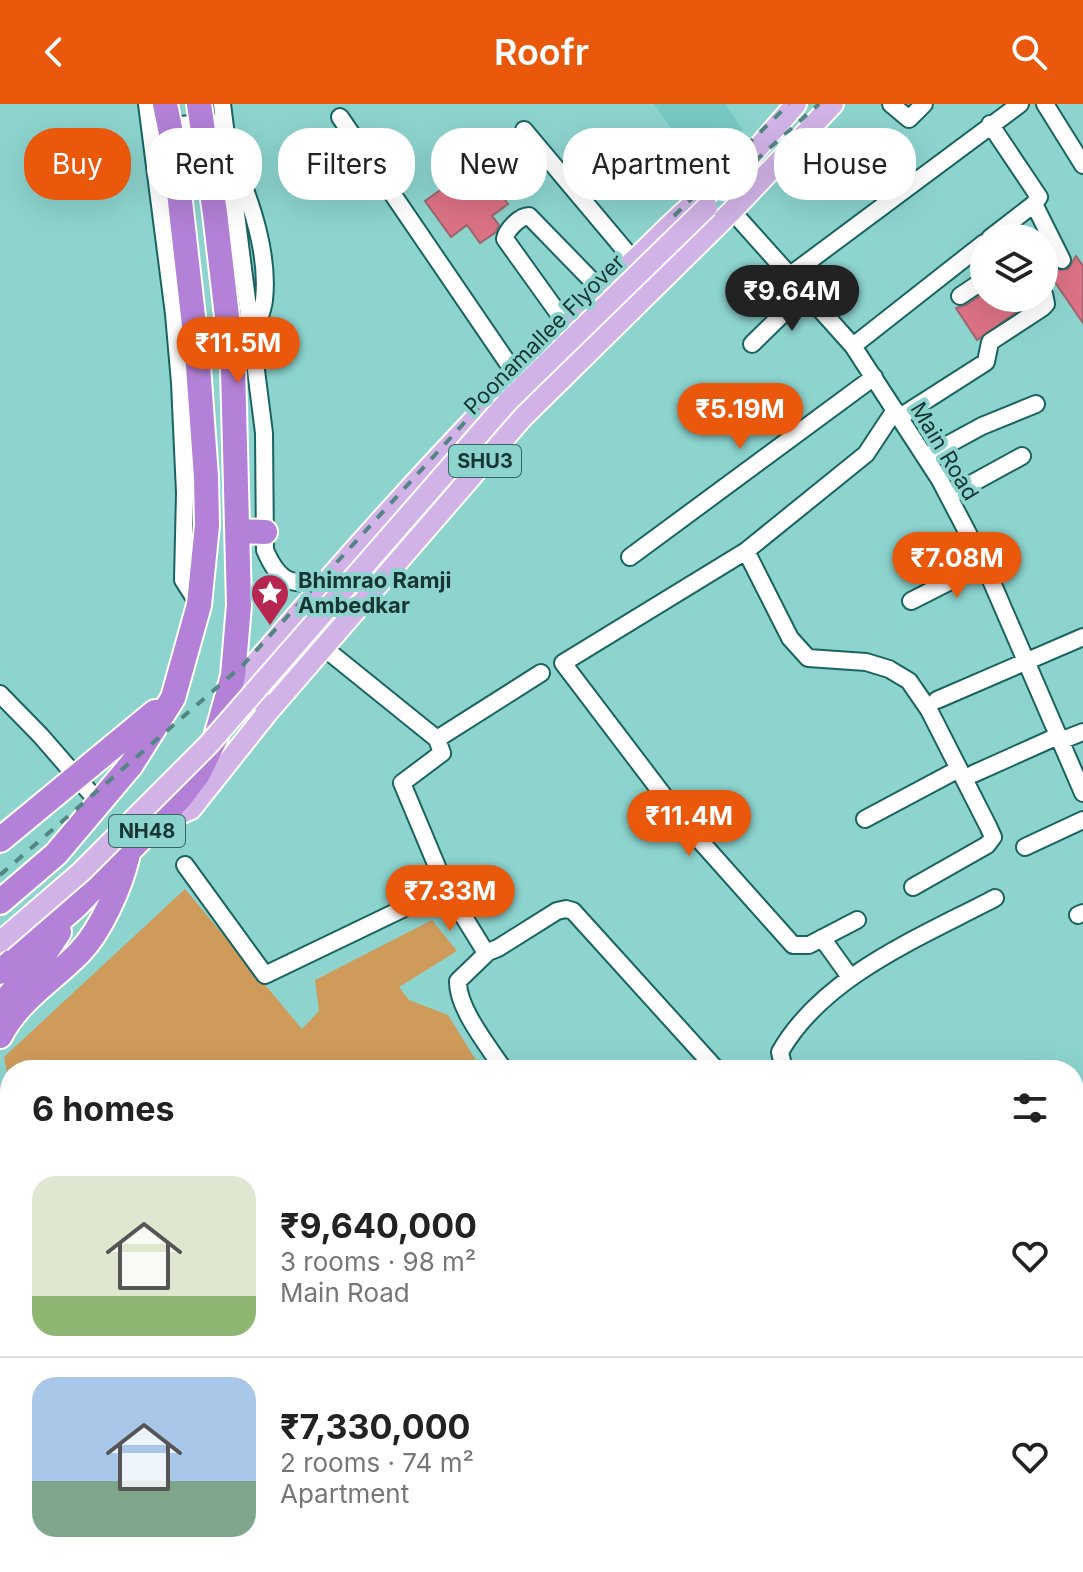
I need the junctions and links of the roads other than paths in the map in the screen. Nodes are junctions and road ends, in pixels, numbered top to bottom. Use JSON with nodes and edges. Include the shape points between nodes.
{"nodes":[{"id":1,"x":147,"y":104,"type":"edge"},
{"id":2,"x":796,"y":104,"type":"edge"},
{"id":3,"x":833,"y":104,"type":"edge"},
{"id":4,"x":891,"y":104,"type":"edge"},
{"id":5,"x":924,"y":104,"type":"edge"},
{"id":6,"x":1020,"y":104,"type":"edge"},
{"id":7,"x":1045,"y":104,"type":"edge"},
{"id":8,"x":212,"y":113,"type":"edge"},
{"id":9,"x":340,"y":117,"type":"dead end"},
{"id":10,"x":161,"y":119,"type":"edge"},
{"id":11,"x":990,"y":124,"type":"junction"},
{"id":12,"x":758,"y":147,"type":"edge"},
{"id":13,"x":547,"y":157,"type":"edge"},
{"id":14,"x":1083,"y":165,"type":"edge"},
{"id":15,"x":696,"y":200,"type":"edge"},
{"id":16,"x":713,"y":200,"type":"edge"},
{"id":17,"x":1034,"y":204,"type":"junction"},
{"id":18,"x":732,"y":211,"type":"junction"},
{"id":19,"x":1009,"y":224,"type":"edge"},
{"id":20,"x":970,"y":255,"type":"edge"},
{"id":21,"x":1062,"y":260,"type":"dead end"},
{"id":22,"x":634,"y":261,"type":"junction"},
{"id":23,"x":789,"y":276,"type":"junction"},
{"id":24,"x":970,"y":289,"type":"edge"},
{"id":25,"x":601,"y":290,"type":"junction"},
{"id":26,"x":804,"y":293,"type":"junction"},
{"id":27,"x":960,"y":296,"type":"dead end"},
{"id":28,"x":1036,"y":312,"type":"edge"},
{"id":29,"x":566,"y":324,"type":"junction"},
{"id":30,"x":752,"y":344,"type":"dead end"},
{"id":31,"x":853,"y":346,"type":"junction"},
{"id":32,"x":516,"y":375,"type":"junction"},
{"id":33,"x":874,"y":377,"type":"junction"},
{"id":34,"x":1036,"y":404,"type":"dead end"},
{"id":35,"x":897,"y":413,"type":"junction"},
{"id":36,"x":1022,"y":456,"type":"dead end"},
{"id":37,"x":925,"y":457,"type":"junction"},
{"id":38,"x":949,"y":496,"type":"junction"},
{"id":39,"x":239,"y":531,"type":"junction"},
{"id":40,"x":265,"y":532,"type":"junction"},
{"id":41,"x":746,"y":551,"type":"junction"},
{"id":42,"x":630,"y":557,"type":"dead end"},
{"id":43,"x":984,"y":564,"type":"junction"},
{"id":44,"x":328,"y":579,"type":"junction"},
{"id":45,"x":911,"y":601,"type":"dead end"},
{"id":46,"x":1083,"y":637,"type":"edge"},
{"id":47,"x":323,"y":647,"type":"junction"},
{"id":48,"x":1025,"y":660,"type":"junction"},
{"id":49,"x":541,"y":673,"type":"dead end"},
{"id":50,"x":0,"y":694,"type":"edge"},
{"id":51,"x":173,"y":698,"type":"junction"},
{"id":52,"x":937,"y":700,"type":"dead end"},
{"id":53,"x":270,"y":710,"type":"junction"},
{"id":54,"x":1083,"y":732,"type":"edge"},
{"id":55,"x":1059,"y":738,"type":"junction"},
{"id":56,"x":437,"y":739,"type":"junction"},
{"id":57,"x":966,"y":772,"type":"junction"},
{"id":58,"x":76,"y":777,"type":"junction"},
{"id":59,"x":1083,"y":793,"type":"edge"},
{"id":60,"x":100,"y":804,"type":"junction"},
{"id":61,"x":865,"y":819,"type":"dead end"},
{"id":62,"x":1083,"y":820,"type":"edge"},
{"id":63,"x":151,"y":827,"type":"junction"},
{"id":64,"x":0,"y":840,"type":"edge"},
{"id":65,"x":1025,"y":847,"type":"dead end"},
{"id":66,"x":128,"y":852,"type":"junction"},
{"id":67,"x":185,"y":865,"type":"dead end"},
{"id":68,"x":913,"y":887,"type":"dead end"},
{"id":69,"x":446,"y":888,"type":"junction"},
{"id":70,"x":995,"y":898,"type":"dead end"},
{"id":71,"x":0,"y":902,"type":"edge"},
{"id":72,"x":76,"y":906,"type":"junction"},
{"id":73,"x":857,"y":920,"type":"dead end"},
{"id":74,"x":822,"y":938,"type":"junction"},
{"id":75,"x":0,"y":942,"type":"edge"},
{"id":76,"x":488,"y":952,"type":"junction"},
{"id":77,"x":0,"y":972,"type":"edge"},
{"id":78,"x":850,"y":977,"type":"junction"},
{"id":79,"x":0,"y":1006,"type":"edge"},
{"id":80,"x":0,"y":1036,"type":"edge"},
{"id":81,"x":498,"y":1060,"type":"edge"},
{"id":82,"x":708,"y":1060,"type":"edge"},
{"id":83,"x":782,"y":1060,"type":"edge"}],
"edges":[{"from":1,"to":10,"type":"street"},
{"from":2,"to":12,"type":"main road","number":"SHU3"},
{"from":3,"to":18,"type":"main road","number":"SHU3"},
{"from":4,"to":5,"type":"street","via":[[909,119]]},
{"from":6,"to":11,"type":"street"},
{"from":7,"to":14,"type":"street"},
{"from":8,"to":10,"type":"street"},
{"from":8,"to":39,"type":"highway","number":"NH48","via":[[215,213],[233,368]]},
{"from":8,"to":40,"type":"street","via":[[227,144],[253,339],[264,433]]},
{"from":9,"to":32,"type":"street"},
{"from":10,"to":51,"type":"highway","number":"NH48","via":[[174,148],[197,352],[207,525],[199,605]]},
{"from":11,"to":17,"type":"street","via":[[1039,197]]},
{"from":11,"to":23,"type":"street"},
{"from":13,"to":22,"type":"street"},
{"from":15,"to":22,"type":"main road"},
{"from":16,"to":75,"type":"main road","name":"Poonamallee Flyover","number":"SHU3","bridge":true,"via":[[509,400],[200,753],[81,872]]},
{"from":17,"to":19,"type":"street"},
{"from":17,"to":21,"type":"street"},
{"from":18,"to":23,"type":"street","name":"Main Road"},
{"from":18,"to":47,"type":"main road","number":"SHU3","via":[[522,418]]},
{"from":20,"to":31,"type":"street"},
{"from":22,"to":25,"type":"main road"},
{"from":23,"to":26,"type":"street","name":"Main Road"},
{"from":24,"to":27,"type":"street"},
{"from":25,"to":29,"type":"main road"},
{"from":25,"to":29,"type":"street","via":[[529,216],[515,224],[505,239]]},
{"from":26,"to":30,"type":"street"},
{"from":26,"to":31,"type":"street","name":"Main Road"},
{"from":28,"to":35,"type":"street","via":[[990,342],[982,364]]},
{"from":29,"to":32,"type":"main road"},
{"from":31,"to":33,"type":"street","name":"Main Road"},
{"from":32,"to":44,"type":"main road"},
{"from":33,"to":35,"type":"street","name":"Main Road"},
{"from":33,"to":42,"type":"street"},
{"from":34,"to":37,"type":"street"},
{"from":35,"to":37,"type":"street","name":"Main Road"},
{"from":35,"to":41,"type":"street","via":[[866,454]]},
{"from":36,"to":38,"type":"street"},
{"from":37,"to":38,"type":"street","name":"Main Road"},
{"from":38,"to":43,"type":"street","name":"Main Road"},
{"from":39,"to":40,"type":"highway"},
{"from":39,"to":63,"type":"highway","number":"NH48","via":[[233,676],[216,737],[198,774]]},
{"from":40,"to":44,"type":"street","via":[[265,550],[283,579]]},
{"from":41,"to":57,"type":"street","via":[[790,638],[808,658],[866,662],[909,681]]},
{"from":41,"to":74,"type":"street","via":[[563,663],[678,816],[793,945]]},
{"from":43,"to":45,"type":"street"},
{"from":43,"to":48,"type":"street","name":"Main Road"},
{"from":44,"to":53,"type":"main road","via":[[254,665],[248,689]]},
{"from":46,"to":48,"type":"street"},
{"from":47,"to":53,"type":"main road","number":"SHU3"},
{"from":47,"to":56,"type":"street"},
{"from":48,"to":52,"type":"street"},
{"from":48,"to":55,"type":"street","name":"Main Road"},
{"from":49,"to":56,"type":"street"},
{"from":50,"to":58,"type":"street"},
{"from":51,"to":58,"type":"highway"},
{"from":51,"to":60,"type":"highway","number":"NH48"},
{"from":53,"to":63,"type":"main road","number":"SHU3","via":[[191,809]]},
{"from":54,"to":55,"type":"street"},
{"from":55,"to":57,"type":"street"},
{"from":55,"to":59,"type":"street","name":"Main Road"},
{"from":56,"to":69,"type":"street","via":[[442,753],[402,783]]},
{"from":57,"to":61,"type":"street"},
{"from":57,"to":68,"type":"street","via":[[992,841]]},
{"from":58,"to":60,"type":"street"},
{"from":58,"to":64,"type":"highway"},
{"from":60,"to":71,"type":"highway","number":"NH48","via":[[56,854]]},
{"from":62,"to":65,"type":"street"},
{"from":63,"to":66,"type":"highway","number":"NH48"},
{"from":66,"to":72,"type":"highway","number":"NH48"},
{"from":66,"to":80,"type":"highway","via":[[122,878],[83,949],[22,1003]]},
{"from":67,"to":69,"type":"street","via":[[265,975]]},
{"from":69,"to":76,"type":"street"},
{"from":70,"to":78,"type":"street"},
{"from":72,"to":77,"type":"highway","number":"NH48"},
{"from":72,"to":79,"type":"highway","via":[[39,962]]},
{"from":73,"to":74,"type":"street"},
{"from":74,"to":78,"type":"street"},
{"from":76,"to":81,"type":"street","via":[[458,981],[458,988]]},
{"from":76,"to":82,"type":"street","via":[[557,911],[573,911]]},
{"from":78,"to":83,"type":"street","via":[[787,1039]]}]}
